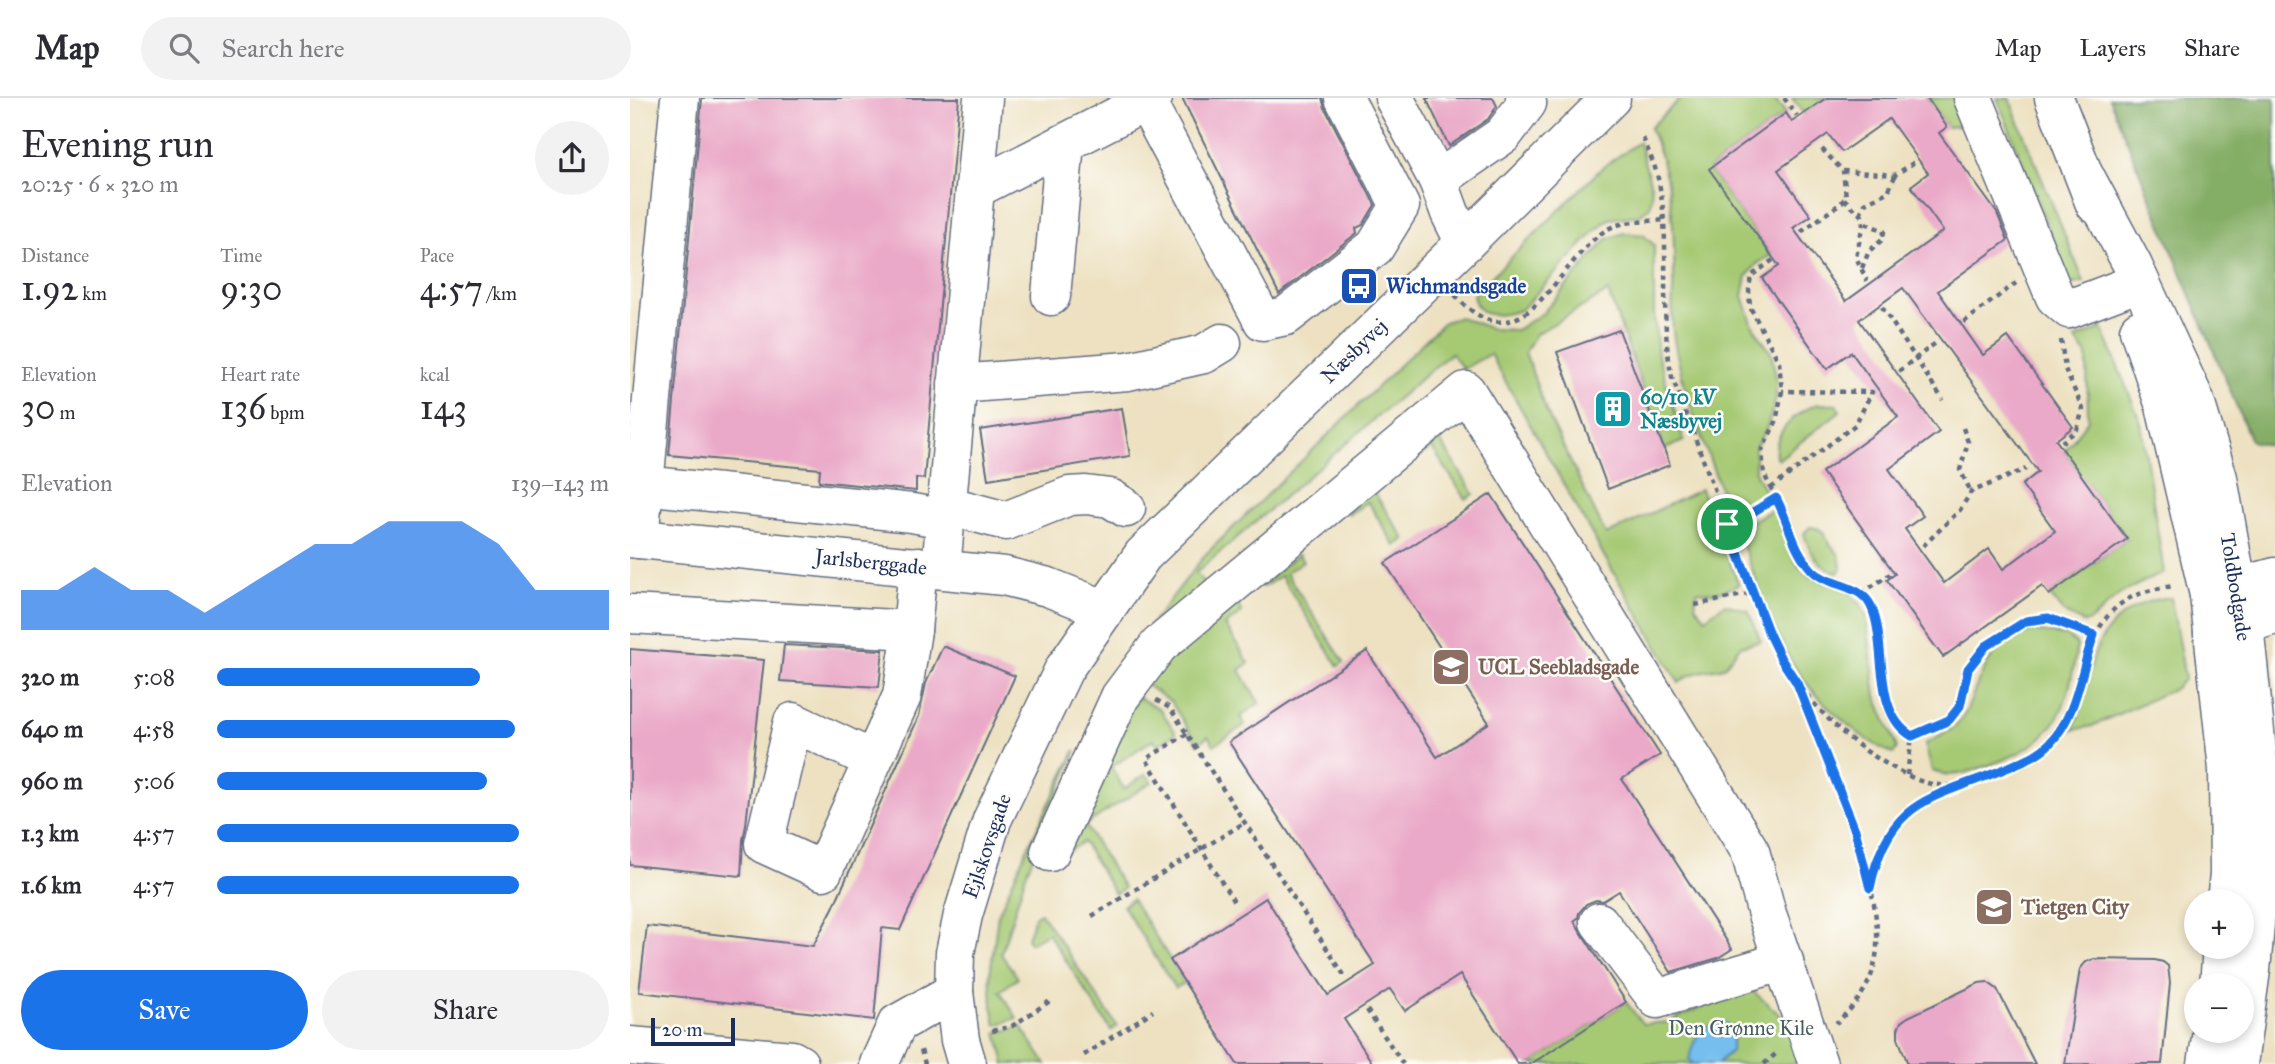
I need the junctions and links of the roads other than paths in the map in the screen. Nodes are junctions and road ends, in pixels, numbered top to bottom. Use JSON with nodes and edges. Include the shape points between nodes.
{"nodes":[{"id":1,"x":680,"y":98,"type":"edge"},
{"id":2,"x":983,"y":98,"type":"edge"},
{"id":3,"x":1344,"y":98,"type":"edge"},
{"id":4,"x":1394,"y":98,"type":"edge"},
{"id":5,"x":1525,"y":98,"type":"edge"},
{"id":6,"x":1611,"y":98,"type":"edge"},
{"id":7,"x":1973,"y":98,"type":"edge"},
{"id":8,"x":2054,"y":98,"type":"edge"},
{"id":9,"x":1148,"y":99,"type":"edge"},
{"id":10,"x":1065,"y":143,"type":"junction"},
{"id":11,"x":1438,"y":180,"type":"junction"},
{"id":12,"x":2087,"y":180,"type":"junction"},
{"id":13,"x":975,"y":189,"type":"junction"},
{"id":14,"x":1465,"y":243,"type":"junction"},
{"id":15,"x":2124,"y":288,"type":"junction"},
{"id":16,"x":1051,"y":296,"type":"dead end"},
{"id":17,"x":1222,"y":343,"type":"dead end"},
{"id":18,"x":957,"y":384,"type":"junction"},
{"id":19,"x":643,"y":485,"type":"junction"},
{"id":20,"x":1126,"y":508,"type":"dead end"},
{"id":21,"x":946,"y":512,"type":"junction"},
{"id":22,"x":634,"y":539,"type":"edge"},
{"id":23,"x":929,"y":567,"type":"junction"},
{"id":24,"x":2275,"y":577,"type":"edge"},
{"id":25,"x":2217,"y":588,"type":"junction"},
{"id":26,"x":1106,"y":610,"type":"junction"},
{"id":27,"x":630,"y":614,"type":"edge"},
{"id":28,"x":2244,"y":624,"type":"edge"},
{"id":29,"x":912,"y":630,"type":"junction"},
{"id":30,"x":873,"y":760,"type":"dead end"},
{"id":31,"x":1050,"y":852,"type":"dead end"},
{"id":32,"x":2227,"y":889,"type":"edge"},
{"id":33,"x":1599,"y":922,"type":"dead end"},
{"id":34,"x":1784,"y":961,"type":"junction"},
{"id":35,"x":954,"y":992,"type":"junction"},
{"id":36,"x":2211,"y":1043,"type":"edge"},
{"id":37,"x":630,"y":1046,"type":"edge"},
{"id":38,"x":1814,"y":1052,"type":"edge"},
{"id":39,"x":775,"y":1062,"type":"edge"},
{"id":40,"x":880,"y":1064,"type":"edge"},
{"id":41,"x":967,"y":1064,"type":"edge"},
{"id":42,"x":2207,"y":1064,"type":"edge"},
{"id":43,"x":2238,"y":1064,"type":"edge"}],
"edges":[{"from":1,"to":19,"type":"street"},
{"from":2,"to":13,"type":"street"},
{"from":3,"to":9,"type":"street","via":[[1400,206],[1375,247],[1286,316],[1263,321]]},
{"from":4,"to":11,"type":"street"},
{"from":5,"to":11,"type":"street","via":[[1527,103],[1503,135]]},
{"from":6,"to":14,"type":"street","name":"Næsbyvej"},
{"from":7,"to":15,"type":"street","via":[[2056,297],[2069,309]]},
{"from":8,"to":12,"type":"street","name":"Toldbodgade"},
{"from":9,"to":10,"type":"street"},
{"from":10,"to":13,"type":"street"},
{"from":10,"to":16,"type":"street"},
{"from":11,"to":14,"type":"street"},
{"from":12,"to":15,"type":"street","name":"Toldbodgade"},
{"from":12,"to":25,"type":"street","name":"Toldbodgade","via":[[2194,398],[2218,478]]},
{"from":13,"to":18,"type":"street"},
{"from":14,"to":26,"type":"street","name":"Næsbyvej","via":[[1143,555]]},
{"from":15,"to":25,"type":"street","name":"Toldbodgade","via":[[2165,406]]},
{"from":17,"to":18,"type":"street","via":[[1203,354],[1128,370]]},
{"from":18,"to":21,"type":"street"},
{"from":19,"to":21,"type":"street","via":[[912,513]]},
{"from":19,"to":22,"type":"street"},
{"from":20,"to":21,"type":"street","via":[[1110,498],[1086,495],[1069,496],[1006,521]]},
{"from":21,"to":23,"type":"street"},
{"from":22,"to":23,"type":"street","name":"Jarlsberggade"},
{"from":23,"to":26,"type":"street","name":"Jarlsberggade","via":[[1048,587]]},
{"from":23,"to":29,"type":"street"},
{"from":24,"to":25,"type":"street"},
{"from":25,"to":28,"type":"street","name":"Toldbodgade"},
{"from":26,"to":35,"type":"street","name":"Ejlskovsgade","via":[[1064,669],[992,820],[960,928]]},
{"from":27,"to":29,"type":"street"},
{"from":28,"to":32,"type":"street","name":"Toldbodgade","via":[[2228,769]]},
{"from":28,"to":43,"type":"street","name":"Toldbodgade","via":[[2259,770],[2259,878]]},
{"from":29,"to":30,"type":"street","via":[[902,696]]},
{"from":31,"to":34,"type":"street","via":[[1120,697],[1159,645],[1466,391],[1750,851]]},
{"from":33,"to":34,"type":"street","via":[[1657,999]]},
{"from":34,"to":38,"type":"street"},
{"from":35,"to":40,"type":"street","via":[[897,1024]]},
{"from":35,"to":41,"type":"street","name":"Ejlskovsgade"},
{"from":36,"to":42,"type":"street"},
{"from":37,"to":39,"type":"street"}]}
